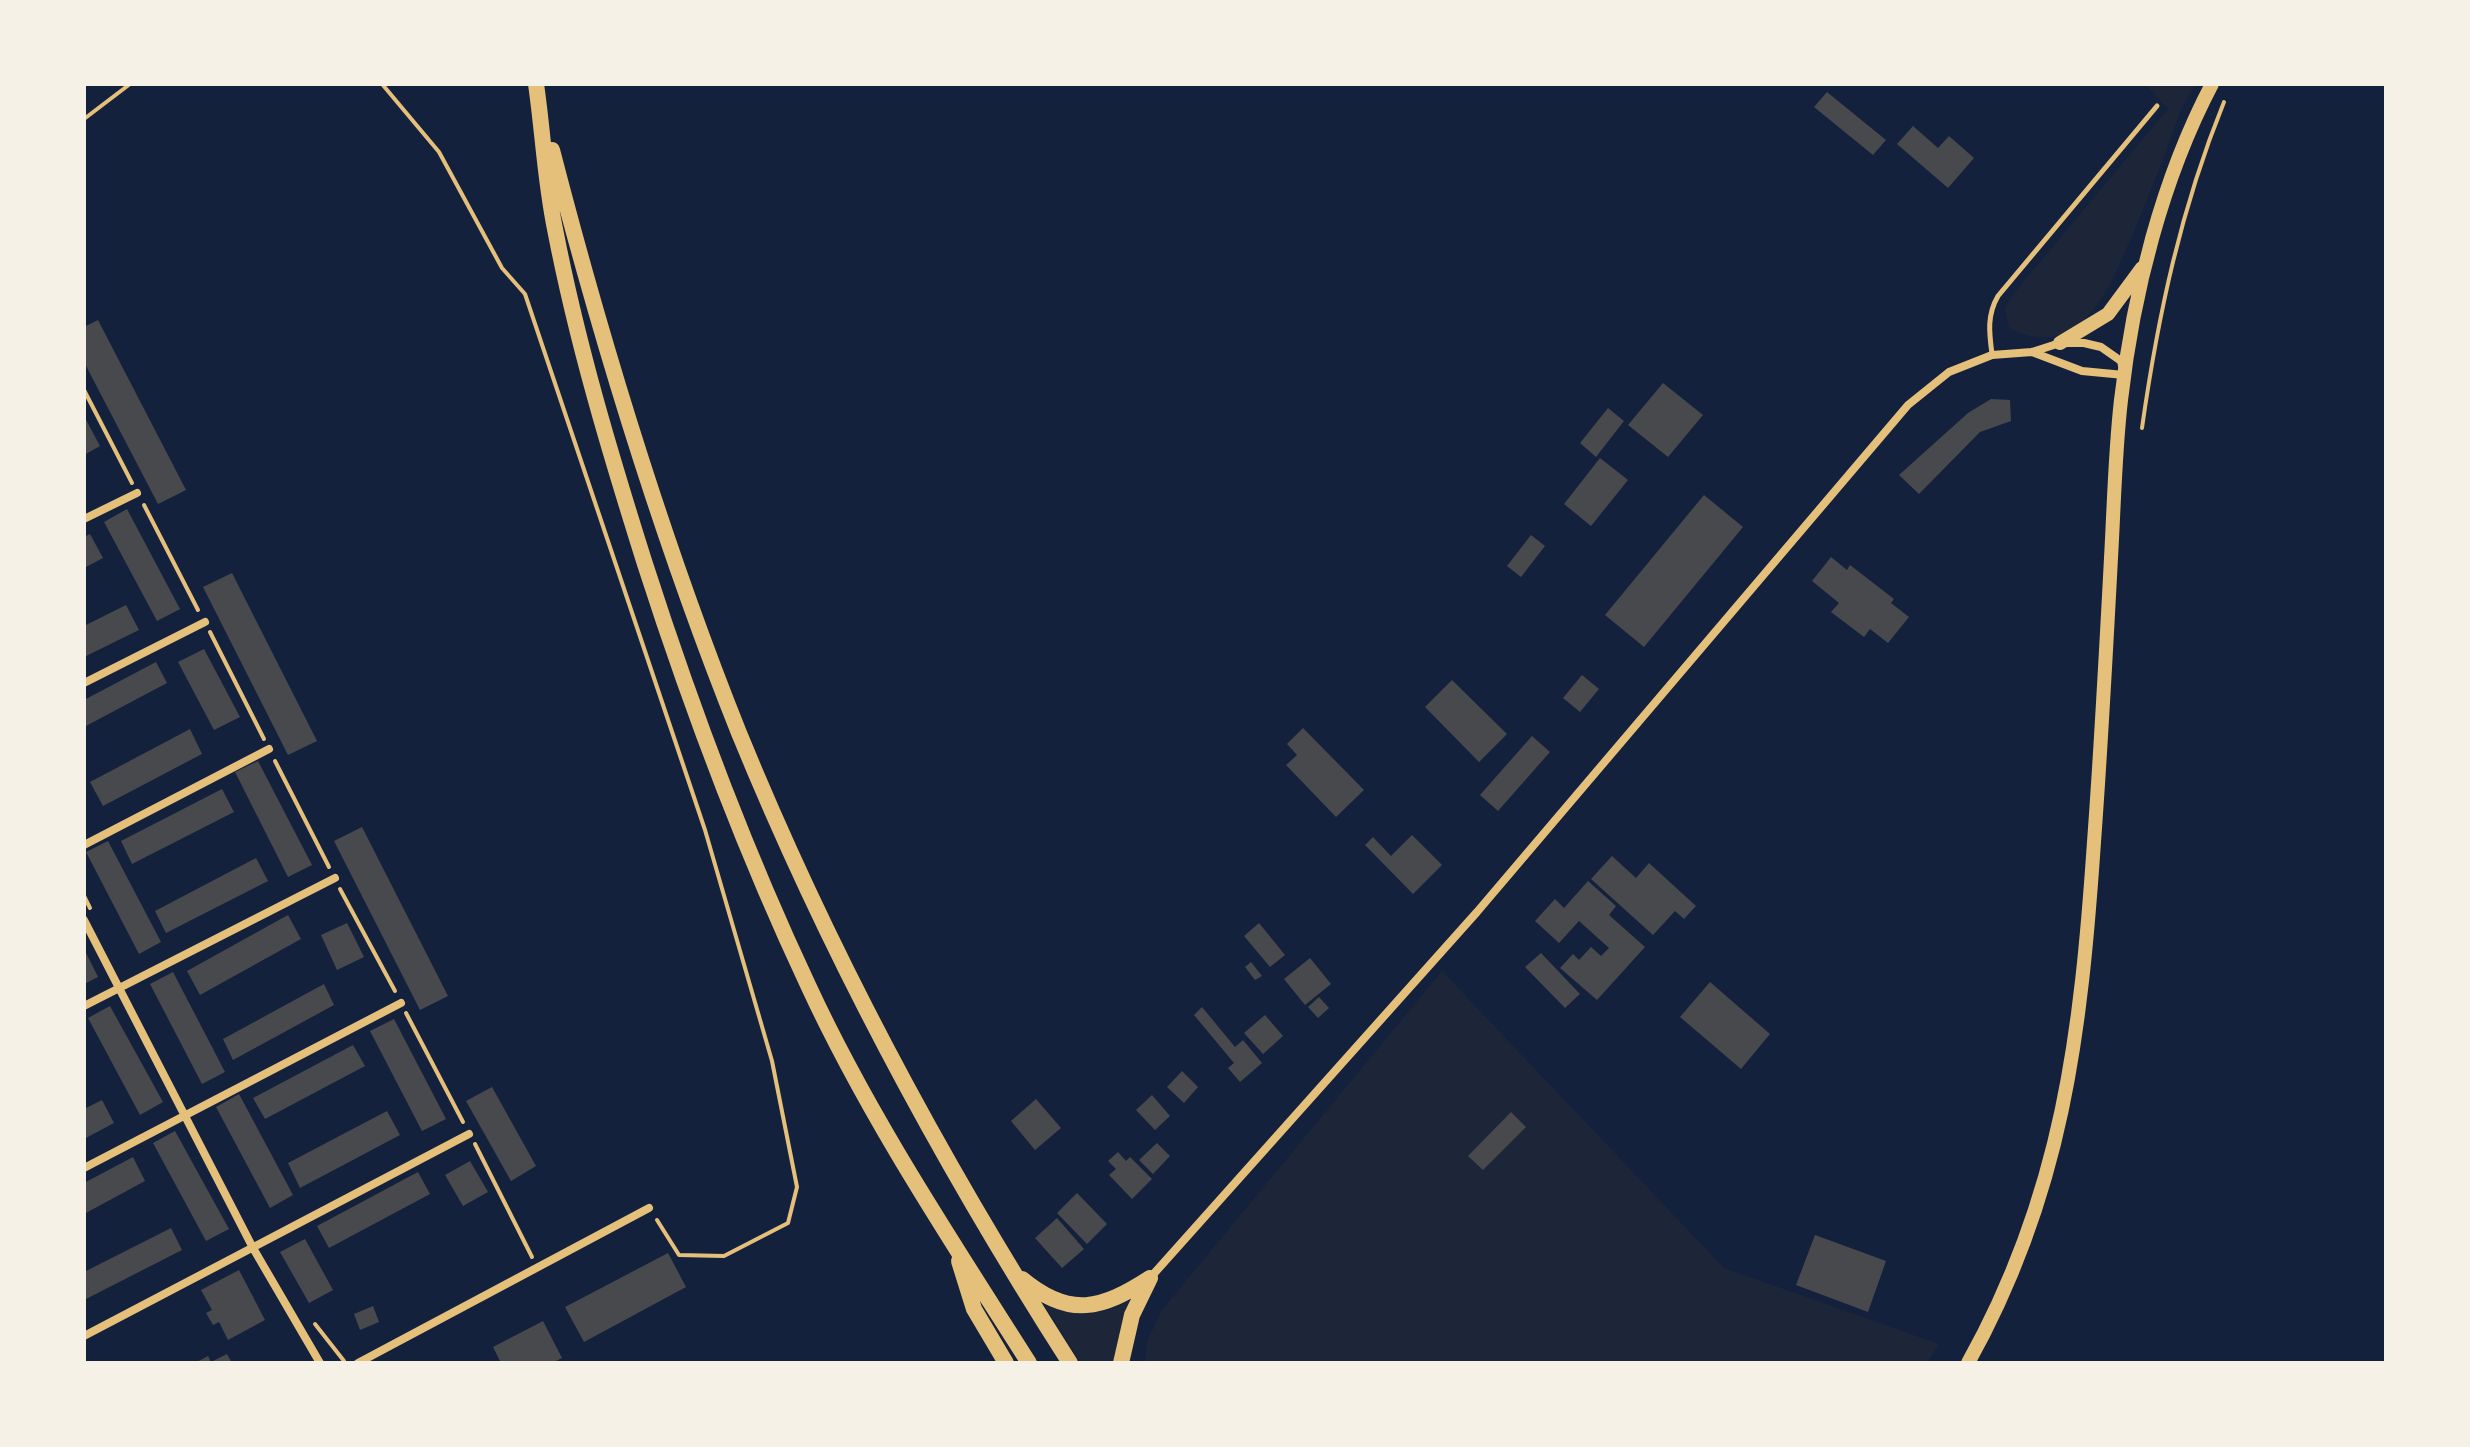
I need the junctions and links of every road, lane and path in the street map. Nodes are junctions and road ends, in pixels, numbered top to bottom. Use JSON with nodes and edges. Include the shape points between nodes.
{"nodes":[{"id":1,"x":130,"y":84,"type":"edge"},
{"id":2,"x":382,"y":84,"type":"edge"},
{"id":3,"x":2212,"y":84,"type":"edge"},
{"id":4,"x":537,"y":89,"type":"edge"},
{"id":5,"x":2228,"y":93,"type":"dead end"},
{"id":6,"x":2157,"y":106,"type":"dead end"},
{"id":7,"x":84,"y":119,"type":"edge"},
{"id":8,"x":2150,"y":254,"type":"junction"},
{"id":9,"x":2060,"y":343,"type":"junction"},
{"id":10,"x":2032,"y":352,"type":"junction"},
{"id":11,"x":1992,"y":355,"type":"junction"},
{"id":12,"x":2124,"y":375,"type":"junction"},
{"id":13,"x":84,"y":390,"type":"edge"},
{"id":14,"x":2142,"y":428,"type":"dead end"},
{"id":15,"x":137,"y":493,"type":"junction"},
{"id":16,"x":84,"y":519,"type":"edge"},
{"id":17,"x":205,"y":622,"type":"junction"},
{"id":18,"x":84,"y":683,"type":"edge"},
{"id":19,"x":269,"y":749,"type":"junction"},
{"id":20,"x":84,"y":845,"type":"edge"},
{"id":21,"x":335,"y":878,"type":"junction"},
{"id":22,"x":84,"y":920,"type":"edge"},
{"id":23,"x":120,"y":988,"type":"junction"},
{"id":24,"x":401,"y":1003,"type":"junction"},
{"id":25,"x":84,"y":1006,"type":"edge"},
{"id":26,"x":186,"y":1115,"type":"junction"},
{"id":27,"x":469,"y":1134,"type":"junction"},
{"id":28,"x":84,"y":1168,"type":"edge"},
{"id":29,"x":649,"y":1208,"type":"joint"},
{"id":30,"x":253,"y":1248,"type":"junction"},
{"id":31,"x":958,"y":1251,"type":"junction"},
{"id":32,"x":1003,"y":1259,"type":"junction"},
{"id":33,"x":537,"y":1267,"type":"junction"},
{"id":34,"x":1150,"y":1278,"type":"junction"},
{"id":35,"x":84,"y":1336,"type":"edge"},
{"id":36,"x":320,"y":1363,"type":"edge"},
{"id":37,"x":358,"y":1363,"type":"edge"},
{"id":38,"x":1006,"y":1363,"type":"edge"},
{"id":39,"x":1029,"y":1363,"type":"edge"},
{"id":40,"x":1070,"y":1363,"type":"edge"},
{"id":41,"x":1121,"y":1363,"type":"edge"},
{"id":42,"x":1968,"y":1363,"type":"edge"}],
"edges":[{"from":1,"to":7,"type":"path"},
{"from":2,"to":29,"type":"path","via":[[439,152],[502,268],[525,294],[705,830],[772,1061],[797,1187],[788,1223],[724,1256],[679,1255]]},
{"from":3,"to":8,"type":"main road","via":[[2172,179]]},
{"from":4,"to":31,"type":"main road","via":[[554,227],[588,377],[671,644],[808,986]]},
{"from":4,"to":32,"type":"main road","via":[[611,367],[739,731],[873,1024]]},
{"from":5,"to":14,"type":"path","via":[[2172,255]]},
{"from":6,"to":11,"type":"lane","via":[[1998,296],[1990,309]]},
{"from":8,"to":9,"type":"main road","via":[[2108,314]]},
{"from":8,"to":12,"type":"main road"},
{"from":9,"to":10,"type":"street"},
{"from":9,"to":12,"type":"street","via":[[2101,347],[2121,361]]},
{"from":10,"to":11,"type":"street"},
{"from":10,"to":12,"type":"street","via":[[2082,371]]},
{"from":11,"to":34,"type":"street","via":[[1949,372],[1908,405],[1477,912]]},
{"from":12,"to":42,"type":"main road","via":[[2088,924],[2072,1073],[2034,1219],[2008,1287]]},
{"from":13,"to":15,"type":"path"},
{"from":15,"to":16,"type":"street"},
{"from":15,"to":17,"type":"path"},
{"from":17,"to":18,"type":"street"},
{"from":17,"to":19,"type":"path"},
{"from":19,"to":20,"type":"street"},
{"from":19,"to":21,"type":"path"},
{"from":21,"to":23,"type":"street"},
{"from":21,"to":24,"type":"path"},
{"from":22,"to":23,"type":"street"},
{"from":23,"to":25,"type":"street"},
{"from":23,"to":26,"type":"street"},
{"from":24,"to":26,"type":"street"},
{"from":24,"to":27,"type":"path"},
{"from":26,"to":28,"type":"street"},
{"from":26,"to":30,"type":"street"},
{"from":27,"to":30,"type":"street"},
{"from":27,"to":33,"type":"path"},
{"from":29,"to":33,"type":"street"},
{"from":30,"to":35,"type":"street"},
{"from":30,"to":36,"type":"street"},
{"from":31,"to":38,"type":"main road","via":[[974,1309]]},
{"from":31,"to":39,"type":"main road"},
{"from":32,"to":34,"type":"main road","via":[[1036,1291],[1081,1307],[1112,1301]]},
{"from":32,"to":40,"type":"main road"},
{"from":33,"to":37,"type":"street"},
{"from":34,"to":41,"type":"main road","via":[[1132,1315]]}]}
